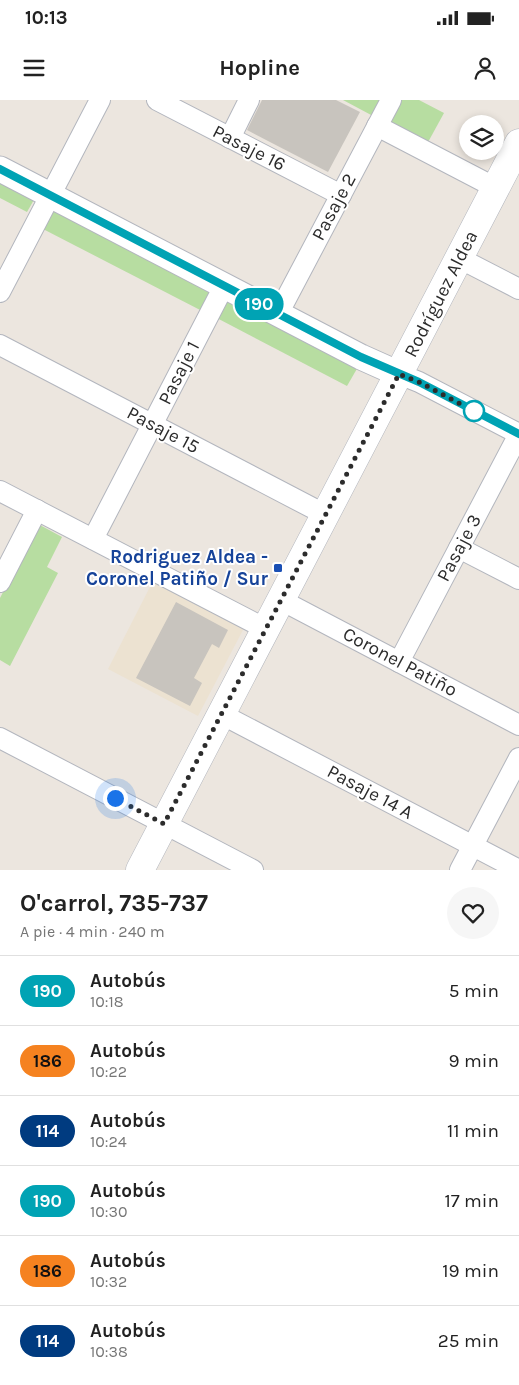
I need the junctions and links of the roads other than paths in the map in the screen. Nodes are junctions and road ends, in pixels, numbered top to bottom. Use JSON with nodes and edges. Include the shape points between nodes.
{"nodes":[{"id":1,"x":100,"y":100,"type":"edge"},
{"id":2,"x":157,"y":100,"type":"edge"},
{"id":3,"x":249,"y":100,"type":"edge"},
{"id":4,"x":391,"y":100,"type":"edge"},
{"id":5,"x":377,"y":126,"type":"junction"},
{"id":6,"x":230,"y":138,"type":"junction"},
{"id":7,"x":518,"y":146,"type":"edge"},
{"id":8,"x":0,"y":169,"type":"edge"},
{"id":9,"x":496,"y":188,"type":"junction"},
{"id":10,"x":341,"y":195,"type":"junction"},
{"id":11,"x":50,"y":196,"type":"junction"},
{"id":12,"x":459,"y":258,"type":"junction"},
{"id":13,"x":224,"y":286,"type":"junction"},
{"id":14,"x":519,"y":289,"type":"edge"},
{"id":15,"x":0,"y":292,"type":"edge"},
{"id":16,"x":278,"y":314,"type":"junction"},
{"id":17,"x":0,"y":345,"type":"edge"},
{"id":18,"x":399,"y":374,"type":"junction"},
{"id":19,"x":152,"y":424,"type":"junction"},
{"id":20,"x":519,"y":434,"type":"edge"},
{"id":21,"x":0,"y":491,"type":"edge"},
{"id":22,"x":37,"y":510,"type":"junction"},
{"id":23,"x":326,"y":515,"type":"junction"},
{"id":24,"x":93,"y":539,"type":"junction"},
{"id":25,"x":459,"y":548,"type":"junction"},
{"id":26,"x":519,"y":580,"type":"edge"},
{"id":27,"x":0,"y":582,"type":"edge"},
{"id":28,"x":281,"y":600,"type":"junction"},
{"id":29,"x":266,"y":629,"type":"junction"},
{"id":30,"x":399,"y":662,"type":"junction"},
{"id":31,"x":222,"y":714,"type":"junction"},
{"id":32,"x":519,"y":725,"type":"edge"},
{"id":33,"x":0,"y":738,"type":"edge"},
{"id":34,"x":519,"y":758,"type":"edge"},
{"id":35,"x":164,"y":824,"type":"junction"},
{"id":36,"x":473,"y":846,"type":"junction"},
{"id":37,"x":140,"y":870,"type":"edge"},
{"id":38,"x":253,"y":870,"type":"edge"},
{"id":39,"x":460,"y":870,"type":"edge"},
{"id":40,"x":519,"y":870,"type":"edge"}],
"edges":[{"from":1,"to":11,"type":"street"},
{"from":2,"to":6,"type":"street","name":"Pasaje 16"},
{"from":3,"to":6,"type":"street"},
{"from":4,"to":5,"type":"street","name":"Pasaje 2"},
{"from":5,"to":9,"type":"street"},
{"from":5,"to":10,"type":"street","name":"Pasaje 2"},
{"from":6,"to":10,"type":"street","name":"Pasaje 16"},
{"from":7,"to":9,"type":"main road","name":"Rodríguez Aldea"},
{"from":8,"to":11,"type":"street"},
{"from":9,"to":12,"type":"main road","name":"Rodríguez Aldea"},
{"from":10,"to":16,"type":"street","name":"Pasaje 2"},
{"from":11,"to":13,"type":"street"},
{"from":11,"to":15,"type":"street"},
{"from":12,"to":14,"type":"street"},
{"from":12,"to":18,"type":"main road","name":"Rodríguez Aldea"},
{"from":13,"to":16,"type":"street"},
{"from":13,"to":19,"type":"street","name":"Pasaje 1"},
{"from":16,"to":18,"type":"street"},
{"from":17,"to":19,"type":"street","name":"Pasaje 15"},
{"from":18,"to":20,"type":"street"},
{"from":18,"to":23,"type":"main road","name":"Rodríguez Aldea"},
{"from":19,"to":23,"type":"street","name":"Pasaje 15"},
{"from":19,"to":24,"type":"street","name":"Pasaje 1"},
{"from":20,"to":25,"type":"street","name":"Pasaje 3"},
{"from":21,"to":22,"type":"street"},
{"from":22,"to":24,"type":"street"},
{"from":22,"to":27,"type":"street"},
{"from":23,"to":28,"type":"main road","name":"Rodríguez Aldea"},
{"from":24,"to":29,"type":"street"},
{"from":25,"to":26,"type":"street"},
{"from":25,"to":30,"type":"street","name":"Pasaje 3"},
{"from":28,"to":29,"type":"main road","name":"Rodríguez Aldea"},
{"from":28,"to":30,"type":"street","name":"Coronel Patiño"},
{"from":29,"to":31,"type":"main road","name":"Rodríguez Aldea"},
{"from":30,"to":32,"type":"street","name":"Coronel Patiño"},
{"from":31,"to":35,"type":"main road","name":"Rodríguez Aldea"},
{"from":31,"to":36,"type":"street","name":"Pasaje 14 A"},
{"from":33,"to":35,"type":"street"},
{"from":34,"to":36,"type":"street"},
{"from":35,"to":37,"type":"main road","name":"Rodríguez Aldea"},
{"from":35,"to":38,"type":"street"},
{"from":36,"to":39,"type":"street"},
{"from":36,"to":40,"type":"street","name":"Pasaje 14 A"}]}
